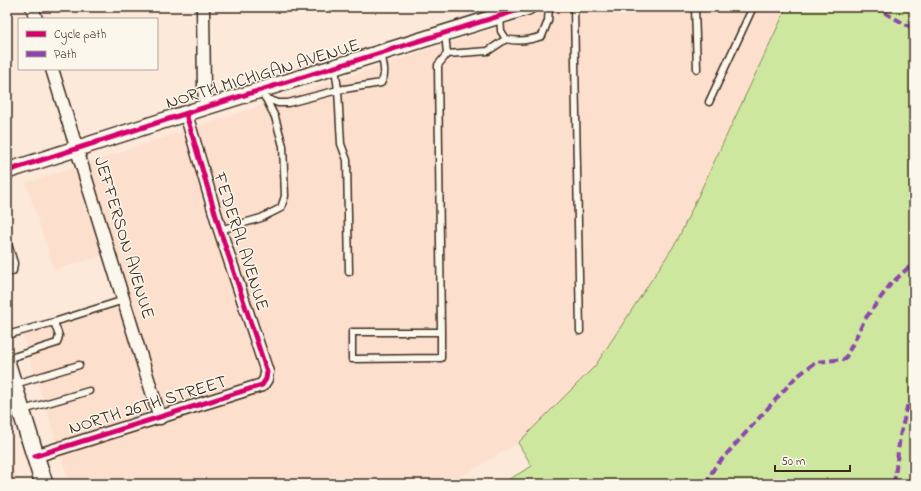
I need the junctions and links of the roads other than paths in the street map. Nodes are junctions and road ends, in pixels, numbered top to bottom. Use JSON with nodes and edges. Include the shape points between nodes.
{"nodes":[{"id":1,"x":32,"y":7,"type":"edge"},
{"id":2,"x":203,"y":7,"type":"edge"},
{"id":3,"x":528,"y":7,"type":"edge"},
{"id":4,"x":549,"y":7,"type":"edge"},
{"id":5,"x":574,"y":7,"type":"edge"},
{"id":6,"x":695,"y":7,"type":"edge"},
{"id":7,"x":752,"y":7,"type":"edge"},
{"id":8,"x":506,"y":12,"type":"edge"},
{"id":9,"x":36,"y":18,"type":"edge"},
{"id":10,"x":445,"y":34,"type":"junction"},
{"id":11,"x":506,"y":39,"type":"junction"},
{"id":12,"x":381,"y":53,"type":"junction"},
{"id":13,"x":447,"y":54,"type":"junction"},
{"id":14,"x":335,"y":67,"type":"junction"},
{"id":15,"x":697,"y":69,"type":"dead end"},
{"id":16,"x":52,"y":70,"type":"edge"},
{"id":17,"x":338,"y":90,"type":"junction"},
{"id":18,"x":263,"y":95,"type":"junction"},
{"id":19,"x":709,"y":102,"type":"dead end"},
{"id":20,"x":206,"y":107,"type":"junction"},
{"id":21,"x":186,"y":114,"type":"junction"},
{"id":22,"x":77,"y":149,"type":"junction"},
{"id":23,"x":7,"y":171,"type":"edge"},
{"id":24,"x":220,"y":230,"type":"junction"},
{"id":25,"x":7,"y":241,"type":"edge"},
{"id":26,"x":349,"y":272,"type":"dead end"},
{"id":27,"x":7,"y":273,"type":"edge"},
{"id":28,"x":124,"y":300,"type":"junction"},
{"id":29,"x":54,"y":322,"type":"junction"},
{"id":30,"x":580,"y":331,"type":"dead end"},
{"id":31,"x":441,"y":332,"type":"junction"},
{"id":32,"x":7,"y":335,"type":"edge"},
{"id":33,"x":7,"y":359,"type":"edge"},
{"id":34,"x":7,"y":365,"type":"edge"},
{"id":35,"x":79,"y":365,"type":"dead end"},
{"id":36,"x":266,"y":379,"type":"joint"},
{"id":37,"x":13,"y":385,"type":"junction"},
{"id":38,"x":89,"y":392,"type":"dead end"},
{"id":39,"x":21,"y":410,"type":"junction"},
{"id":40,"x":160,"y":418,"type":"junction"},
{"id":41,"x":35,"y":456,"type":"junction"},
{"id":42,"x":44,"y":484,"type":"edge"}],
"edges":[{"from":1,"to":9,"type":"street"},
{"from":2,"to":20,"type":"street"},
{"from":3,"to":8,"type":"street","name":"NORTH MICHIGAN AVENUE"},
{"from":4,"to":11,"type":"lane","via":[[548,22],[542,36],[512,41]]},
{"from":5,"to":30,"type":"lane"},
{"from":6,"to":15,"type":"lane"},
{"from":7,"to":19,"type":"lane"},
{"from":8,"to":10,"type":"street","name":"NORTH MICHIGAN AVENUE"},
{"from":8,"to":11,"type":"lane","via":[[501,31]]},
{"from":10,"to":12,"type":"street","name":"NORTH MICHIGAN AVENUE"},
{"from":10,"to":13,"type":"lane"},
{"from":11,"to":13,"type":"lane","via":[[488,51]]},
{"from":12,"to":14,"type":"street","name":"NORTH MICHIGAN AVENUE"},
{"from":12,"to":17,"type":"lane","via":[[385,73],[381,83]]},
{"from":13,"to":31,"type":"lane","via":[[438,65]]},
{"from":14,"to":17,"type":"lane"},
{"from":14,"to":18,"type":"street","name":"NORTH MICHIGAN AVENUE"},
{"from":16,"to":22,"type":"street","name":"JEFFERSON AVENUE"},
{"from":17,"to":18,"type":"lane","via":[[288,103],[278,103]]},
{"from":17,"to":26,"type":"lane","via":[[341,144],[348,160]]},
{"from":18,"to":20,"type":"street","name":"NORTH MICHIGAN AVENUE"},
{"from":18,"to":24,"type":"lane","via":[[275,117],[283,146],[285,196],[280,208],[261,218]]},
{"from":20,"to":21,"type":"street","name":"NORTH MICHIGAN AVENUE"},
{"from":21,"to":22,"type":"street","name":"NORTH MICHIGAN AVENUE"},
{"from":21,"to":24,"type":"street","name":"FEDERAL AVENUE"},
{"from":22,"to":23,"type":"street","name":"NORTH MICHIGAN AVENUE"},
{"from":22,"to":28,"type":"street","name":"JEFFERSON AVENUE"},
{"from":24,"to":36,"type":"street","name":"FEDERAL AVENUE","via":[[267,372]]},
{"from":25,"to":27,"type":"lane","via":[[14,263],[13,271]]},
{"from":28,"to":29,"type":"lane"},
{"from":28,"to":40,"type":"street","name":"JEFFERSON AVENUE"},
{"from":29,"to":32,"type":"lane"},
{"from":29,"to":33,"type":"lane","via":[[60,336],[57,343]]},
{"from":31,"to":31,"type":"lane","via":[[352,332],[352,359],[441,358]]},
{"from":34,"to":37,"type":"main road"},
{"from":35,"to":37,"type":"lane"},
{"from":36,"to":40,"type":"street","name":"NORTH 26TH STREET","via":[[262,385]]},
{"from":37,"to":39,"type":"main road"},
{"from":38,"to":39,"type":"lane"},
{"from":39,"to":41,"type":"main road"},
{"from":40,"to":41,"type":"street","name":"NORTH 26TH STREET"},
{"from":41,"to":42,"type":"main road"}]}
